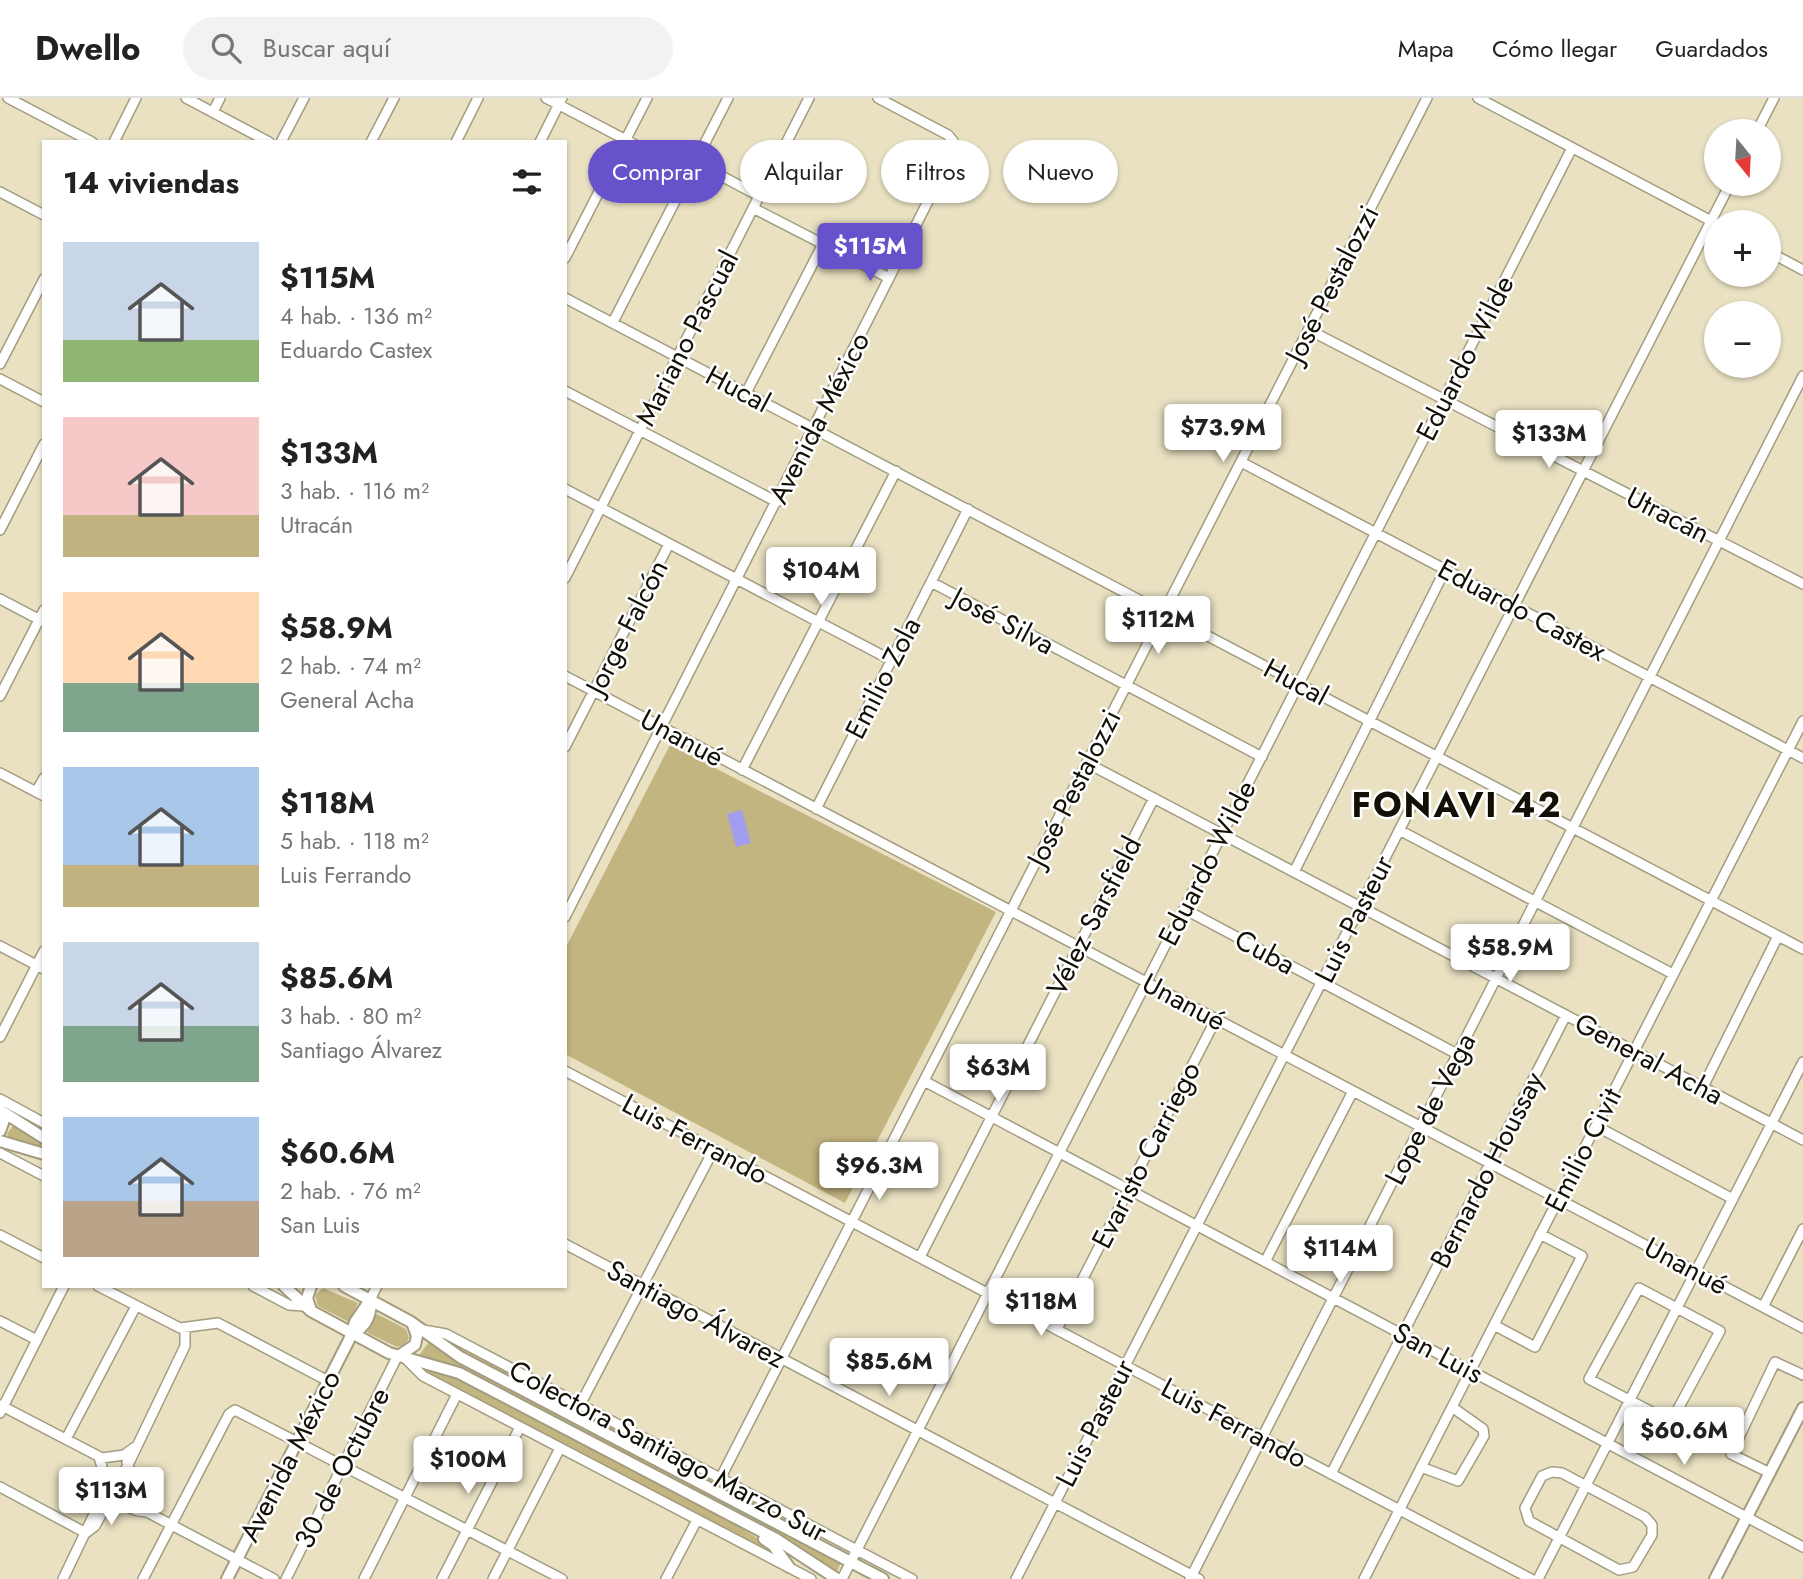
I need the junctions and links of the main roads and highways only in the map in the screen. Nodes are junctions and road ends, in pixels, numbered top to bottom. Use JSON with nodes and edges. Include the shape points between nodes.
{"nodes":[{"id":1,"x":0,"y":1107,"type":"edge"},
{"id":2,"x":0,"y":1131,"type":"edge"},
{"id":3,"x":42,"y":1137,"type":"edge"},
{"id":4,"x":0,"y":1141,"type":"edge"},
{"id":5,"x":42,"y":1153,"type":"edge"},
{"id":6,"x":286,"y":1288,"type":"edge"},
{"id":7,"x":310,"y":1288,"type":"edge"},
{"id":8,"x":348,"y":1288,"type":"edge"},
{"id":9,"x":370,"y":1300,"type":"junction"},
{"id":10,"x":317,"y":1314,"type":"junction"},
{"id":11,"x":407,"y":1320,"type":"junction"},
{"id":12,"x":352,"y":1333,"type":"junction"},
{"id":13,"x":401,"y":1358,"type":"junction"},
{"id":14,"x":1803,"y":1408,"type":"edge"},
{"id":15,"x":703,"y":1500,"type":"junction"},
{"id":16,"x":789,"y":1567,"type":"road end"},
{"id":17,"x":227,"y":1579,"type":"edge"},
{"id":18,"x":839,"y":1579,"type":"edge"},
{"id":19,"x":883,"y":1579,"type":"edge"},
{"id":20,"x":1715,"y":1579,"type":"edge"}],
"edges":[{"from":1,"to":2,"type":"main road","via":[[4,1122]]},
{"from":1,"to":3,"type":"main road"},
{"from":4,"to":5,"type":"main road"},
{"from":6,"to":10,"type":"main road"},
{"from":7,"to":10,"type":"main road","via":[[307,1302]]},
{"from":8,"to":9,"type":"main road"},
{"from":9,"to":11,"type":"main road"},
{"from":9,"to":12,"type":"main road","name":"Avenida México","via":[[370,1313],[362,1328]]},
{"from":10,"to":12,"type":"main road"},
{"from":11,"to":13,"type":"main road","via":[[417,1339]]},
{"from":11,"to":19,"type":"main road","via":[[460,1357]]},
{"from":12,"to":13,"type":"main road"},
{"from":12,"to":17,"type":"main road","name":"Avenida México"},
{"from":13,"to":15,"type":"main road","via":[[459,1373]]},
{"from":14,"to":20,"type":"main road"},
{"from":15,"to":16,"type":"main road","via":[[771,1543]]},
{"from":15,"to":18,"type":"main road"}]}
